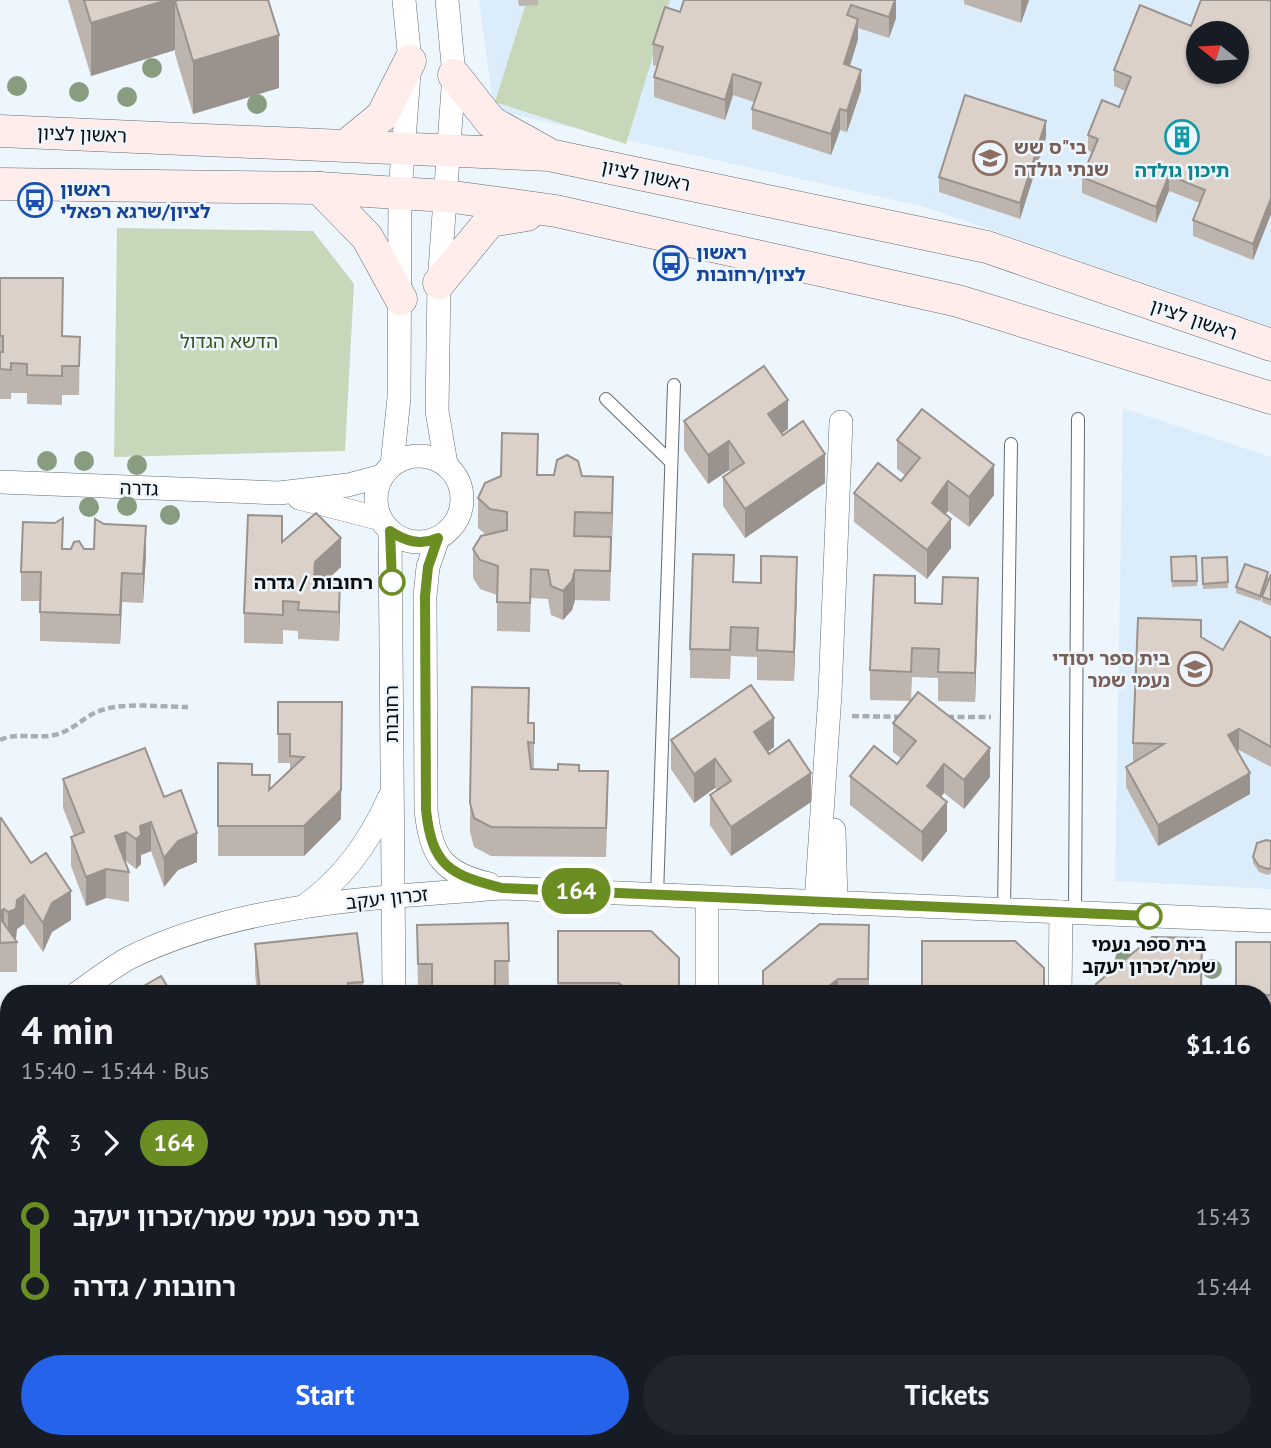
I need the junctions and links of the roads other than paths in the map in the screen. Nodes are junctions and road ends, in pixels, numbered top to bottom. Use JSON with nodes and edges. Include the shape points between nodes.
{"nodes":[{"id":1,"x":404,"y":0,"type":"edge"},
{"id":2,"x":447,"y":0,"type":"edge"},
{"id":3,"x":410,"y":61,"type":"junction"},
{"id":4,"x":454,"y":75,"type":"junction"},
{"id":5,"x":0,"y":131,"type":"edge"},
{"id":6,"x":348,"y":144,"type":"junction"},
{"id":7,"x":403,"y":147,"type":"junction"},
{"id":8,"x":450,"y":151,"type":"junction"},
{"id":9,"x":549,"y":155,"type":"junction"},
{"id":10,"x":0,"y":184,"type":"edge"},
{"id":11,"x":319,"y":188,"type":"junction"},
{"id":12,"x":400,"y":192,"type":"junction"},
{"id":13,"x":446,"y":196,"type":"junction"},
{"id":14,"x":556,"y":211,"type":"junction"},
{"id":15,"x":439,"y":283,"type":"junction"},
{"id":16,"x":401,"y":299,"type":"junction"},
{"id":17,"x":1271,"y":345,"type":"edge"},
{"id":18,"x":674,"y":385,"type":"dead end"},
{"id":19,"x":1271,"y":398,"type":"edge"},
{"id":20,"x":606,"y":399,"type":"dead end"},
{"id":21,"x":1078,"y":419,"type":"dead end"},
{"id":22,"x":841,"y":422,"type":"dead end"},
{"id":23,"x":1012,"y":443,"type":"dead end"},
{"id":24,"x":671,"y":462,"type":"junction"},
{"id":25,"x":446,"y":464,"type":"junction"},
{"id":26,"x":387,"y":471,"type":"junction"},
{"id":27,"x":0,"y":482,"type":"edge"},
{"id":28,"x":279,"y":493,"type":"junction"},
{"id":29,"x":385,"y":525,"type":"junction"},
{"id":30,"x":438,"y":538,"type":"junction"},
{"id":31,"x":830,"y":705,"type":"junction"},
{"id":32,"x":392,"y":792,"type":"junction"},
{"id":33,"x":502,"y":888,"type":"junction"},
{"id":34,"x":657,"y":895,"type":"junction"},
{"id":35,"x":391,"y":897,"type":"junction"},
{"id":36,"x":707,"y":898,"type":"junction"},
{"id":37,"x":825,"y":903,"type":"junction"},
{"id":38,"x":301,"y":909,"type":"junction"},
{"id":39,"x":1004,"y":910,"type":"junction"},
{"id":40,"x":1068,"y":912,"type":"junction"},
{"id":41,"x":1271,"y":921,"type":"edge"},
{"id":42,"x":89,"y":985,"type":"edge"},
{"id":43,"x":394,"y":985,"type":"edge"},
{"id":44,"x":707,"y":985,"type":"edge"},
{"id":45,"x":1061,"y":985,"type":"edge"}],
"edges":[{"from":1,"to":3,"type":"street"},
{"from":2,"to":4,"type":"street"},
{"from":3,"to":6,"type":"main road","via":[[382,116]]},
{"from":3,"to":7,"type":"street"},
{"from":4,"to":8,"type":"street"},
{"from":4,"to":9,"type":"main road","via":[[491,122]]},
{"from":5,"to":6,"type":"main road","name":"ראשון לציון"},
{"from":6,"to":7,"type":"main road","name":"ראשון לציון"},
{"from":7,"to":8,"type":"main road","name":"ראשון לציון"},
{"from":7,"to":12,"type":"street"},
{"from":8,"to":9,"type":"main road","name":"ראשון לציון"},
{"from":8,"to":13,"type":"street"},
{"from":9,"to":17,"type":"main road","name":"ראשון לציון","via":[[987,247]]},
{"from":10,"to":11,"type":"main road"},
{"from":11,"to":12,"type":"main road"},
{"from":11,"to":16,"type":"main road","via":[[368,237]]},
{"from":12,"to":13,"type":"main road"},
{"from":12,"to":16,"type":"street"},
{"from":13,"to":14,"type":"main road"},
{"from":13,"to":15,"type":"street"},
{"from":14,"to":15,"type":"main road","via":[[490,221]]},
{"from":14,"to":19,"type":"main road","via":[[958,301]]},
{"from":15,"to":25,"type":"street","via":[[437,411]]},
{"from":16,"to":26,"type":"street","via":[[397,436]]},
{"from":18,"to":24,"type":"lane"},
{"from":20,"to":24,"type":"lane"},
{"from":21,"to":40,"type":"lane"},
{"from":22,"to":31,"type":"street"},
{"from":23,"to":39,"type":"lane"},
{"from":24,"to":34,"type":"lane"},
{"from":25,"to":26,"type":"street","via":[[419,455],[405,457]]},
{"from":25,"to":30,"type":"street","via":[[461,486],[463,500],[454,526]]},
{"from":26,"to":28,"type":"street","name":"גדרה","via":[[338,487]]},
{"from":26,"to":29,"type":"street","via":[[377,490]]},
{"from":27,"to":28,"type":"street","name":"גדרה"},
{"from":28,"to":29,"type":"street","name":"גדרה"},
{"from":29,"to":30,"type":"street","via":[[402,539]]},
{"from":29,"to":32,"type":"street","name":"רחובות"},
{"from":30,"to":33,"type":"street","name":"רחובות","via":[[428,567],[425,606],[429,841],[454,873]]},
{"from":31,"to":37,"type":"street"},
{"from":31,"to":37,"type":"street"},
{"from":32,"to":35,"type":"street","name":"רחובות"},
{"from":32,"to":38,"type":"street","name":"זכרון יעקב","via":[[350,863],[326,891]]},
{"from":33,"to":34,"type":"street","name":"זכרון יעקב"},
{"from":33,"to":35,"type":"street","name":"זכרון יעקב"},
{"from":34,"to":36,"type":"street","name":"זכרון יעקב"},
{"from":35,"to":38,"type":"street","name":"זכרון יעקב"},
{"from":35,"to":43,"type":"street","name":"רחובות"},
{"from":36,"to":37,"type":"street","name":"זכרון יעקב"},
{"from":36,"to":44,"type":"street"},
{"from":37,"to":39,"type":"street","name":"זכרון יעקב"},
{"from":38,"to":42,"type":"street","name":"זכרון יעקב","via":[[216,924],[128,959]]},
{"from":39,"to":40,"type":"street","name":"זכרון יעקב"},
{"from":40,"to":41,"type":"street","name":"זכרון יעקב"},
{"from":40,"to":45,"type":"street"}]}
